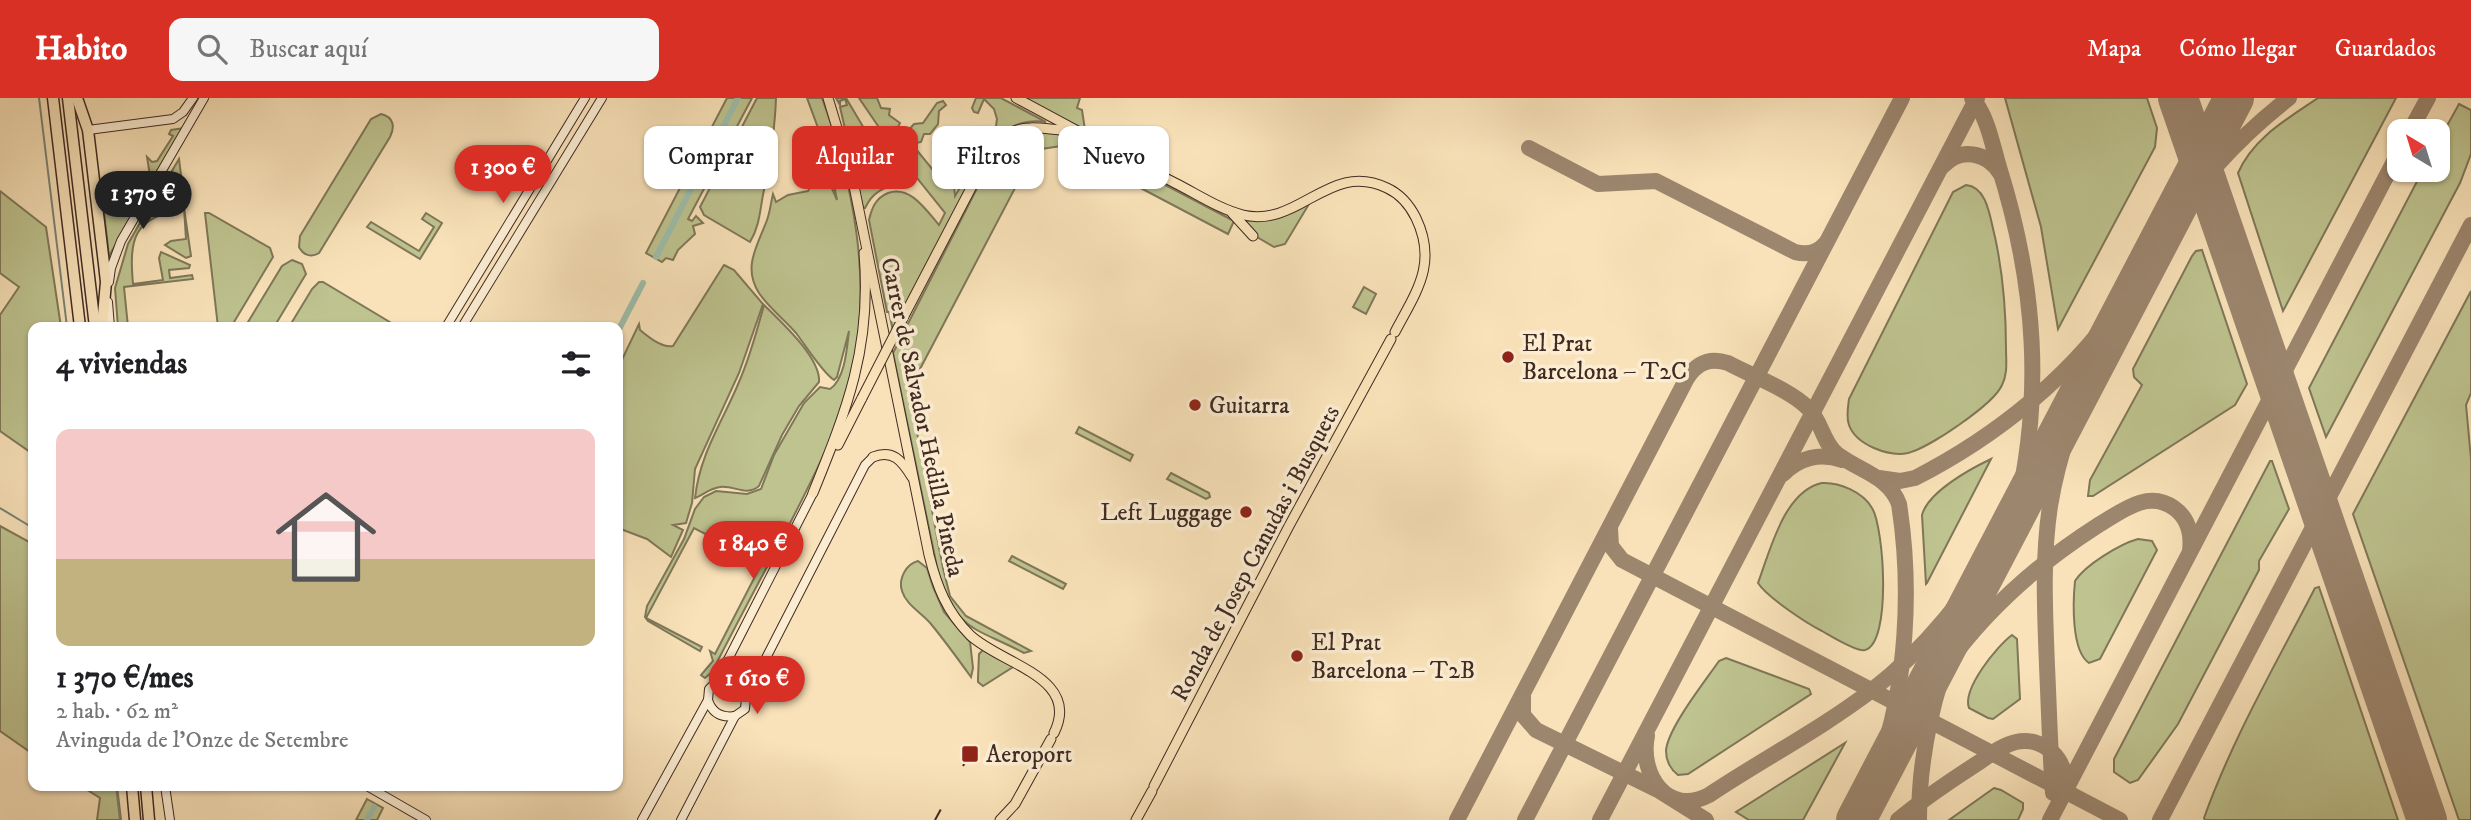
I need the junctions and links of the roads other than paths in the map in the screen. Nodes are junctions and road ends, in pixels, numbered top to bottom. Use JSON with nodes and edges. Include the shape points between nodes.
{"nodes":[{"id":1,"x":53,"y":98,"type":"edge"},
{"id":2,"x":68,"y":98,"type":"edge"},
{"id":3,"x":78,"y":98,"type":"edge"},
{"id":4,"x":193,"y":98,"type":"edge"},
{"id":5,"x":204,"y":98,"type":"edge"},
{"id":6,"x":585,"y":98,"type":"edge"},
{"id":7,"x":602,"y":98,"type":"edge"},
{"id":8,"x":828,"y":98,"type":"edge"},
{"id":9,"x":1016,"y":98,"type":"edge"},
{"id":10,"x":1066,"y":126,"type":"edge"},
{"id":11,"x":1058,"y":129,"type":"edge"},
{"id":12,"x":88,"y":130,"type":"junction"},
{"id":13,"x":1169,"y":179,"type":"edge"},
{"id":14,"x":1228,"y":209,"type":"junction"},
{"id":15,"x":860,"y":213,"type":"junction"},
{"id":16,"x":1253,"y":236,"type":"dead end"},
{"id":17,"x":111,"y":268,"type":"junction"},
{"id":18,"x":106,"y":282,"type":"junction"},
{"id":19,"x":78,"y":322,"type":"edge"},
{"id":20,"x":93,"y":322,"type":"edge"},
{"id":21,"x":102,"y":322,"type":"edge"},
{"id":22,"x":110,"y":322,"type":"edge"},
{"id":23,"x":449,"y":322,"type":"edge"},
{"id":24,"x":466,"y":322,"type":"edge"},
{"id":25,"x":873,"y":457,"type":"joint"},
{"id":26,"x":916,"y":486,"type":"junction"},
{"id":27,"x":813,"y":493,"type":"junction"},
{"id":28,"x":717,"y":681,"type":"junction"},
{"id":29,"x":746,"y":697,"type":"junction"},
{"id":30,"x":708,"y":700,"type":"junction"},
{"id":31,"x":735,"y":716,"type":"junction"},
{"id":32,"x":132,"y":791,"type":"edge"},
{"id":33,"x":146,"y":791,"type":"edge"},
{"id":34,"x":166,"y":791,"type":"edge"},
{"id":35,"x":376,"y":791,"type":"edge"},
{"id":36,"x":135,"y":820,"type":"edge"},
{"id":37,"x":149,"y":820,"type":"edge"},
{"id":38,"x":170,"y":820,"type":"edge"},
{"id":39,"x":426,"y":820,"type":"edge"},
{"id":40,"x":642,"y":820,"type":"edge"},
{"id":41,"x":681,"y":820,"type":"edge"},
{"id":42,"x":1000,"y":820,"type":"edge"},
{"id":43,"x":1136,"y":820,"type":"edge"}],
"edges":[{"from":1,"to":19,"type":"highway"},
{"from":2,"to":20,"type":"highway"},
{"from":3,"to":12,"type":"highway"},
{"from":4,"to":12,"type":"street","via":[[170,120]]},
{"from":5,"to":17,"type":"street","via":[[121,241]]},
{"from":6,"to":23,"type":"street"},
{"from":7,"to":24,"type":"street"},
{"from":8,"to":15,"type":"main road","name":"Carrer de Salvador Hedilla Pineda"},
{"from":9,"to":10,"type":"main road","name":"Ronda de Josep Canudas i Busquets"},
{"from":11,"to":27,"type":"main road","bridge":true,"via":[[1015,131],[997,145],[982,167]]},
{"from":12,"to":18,"type":"highway"},
{"from":13,"to":14,"type":"main road","name":"Ronda de Josep Canudas i Busquets"},
{"from":14,"to":16,"type":"main road"},
{"from":14,"to":43,"type":"main road","name":"Ronda de Josep Canudas i Busquets","via":[[1253,217],[1274,216],[1334,185],[1377,184],[1395,192],[1410,208],[1418,221],[1426,262],[1420,287]]},
{"from":15,"to":26,"type":"main road","name":"Carrer de Salvador Hedilla Pineda"},
{"from":15,"to":27,"type":"main road","via":[[865,293],[860,361]]},
{"from":17,"to":18,"type":"highway"},
{"from":17,"to":22,"type":"street"},
{"from":18,"to":21,"type":"highway"},
{"from":25,"to":26,"type":"main road","via":[[898,458]]},
{"from":25,"to":29,"type":"street","via":[[862,470]]},
{"from":26,"to":42,"type":"main road","name":"Carrer de Salvador Hedilla Pineda","via":[[929,555],[944,601],[957,621],[973,638],[1050,687],[1058,701],[1061,713],[1052,736],[1015,804]]},
{"from":27,"to":28,"type":"street"},
{"from":28,"to":29,"type":"street","via":[[736,682]]},
{"from":28,"to":30,"type":"street","via":[[709,688]]},
{"from":29,"to":31,"type":"street","via":[[745,709]]},
{"from":30,"to":31,"type":"street","via":[[718,714]]},
{"from":30,"to":40,"type":"street"},
{"from":31,"to":41,"type":"street"},
{"from":32,"to":36,"type":"highway"},
{"from":33,"to":37,"type":"highway"},
{"from":34,"to":38,"type":"street"},
{"from":35,"to":39,"type":"street"}]}
